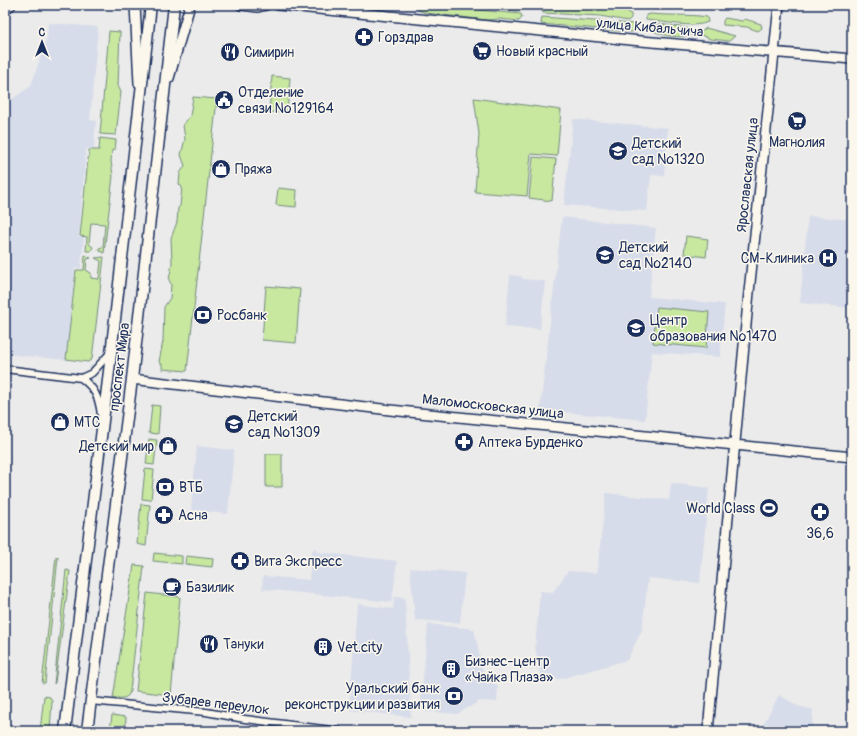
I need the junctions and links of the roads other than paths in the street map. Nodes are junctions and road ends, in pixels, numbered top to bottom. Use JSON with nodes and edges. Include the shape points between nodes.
{"nodes":[{"id":1,"x":11,"y":5,"type":"edge"},
{"id":2,"x":135,"y":5,"type":"edge"},
{"id":3,"x":151,"y":5,"type":"edge"},
{"id":4,"x":174,"y":5,"type":"edge"},
{"id":5,"x":190,"y":5,"type":"edge"},
{"id":6,"x":198,"y":5,"type":"edge"},
{"id":7,"x":241,"y":5,"type":"edge"},
{"id":8,"x":266,"y":5,"type":"edge"},
{"id":9,"x":278,"y":5,"type":"edge"},
{"id":10,"x":780,"y":5,"type":"edge"},
{"id":11,"x":5,"y":9,"type":"edge"},
{"id":12,"x":184,"y":24,"type":"junction"},
{"id":13,"x":774,"y":52,"type":"junction"},
{"id":14,"x":852,"y":59,"type":"edge"},
{"id":15,"x":164,"y":93,"type":"junction"},
{"id":16,"x":140,"y":98,"type":"junction"},
{"id":17,"x":111,"y":350,"type":"junction"},
{"id":18,"x":5,"y":370,"type":"edge"},
{"id":19,"x":82,"y":378,"type":"junction"},
{"id":20,"x":132,"y":379,"type":"junction"},
{"id":21,"x":102,"y":427,"type":"junction"},
{"id":22,"x":735,"y":444,"type":"junction"},
{"id":23,"x":852,"y":457,"type":"edge"},
{"id":24,"x":90,"y":701,"type":"junction"},
{"id":25,"x":65,"y":731,"type":"edge"},
{"id":26,"x":87,"y":731,"type":"edge"},
{"id":27,"x":339,"y":731,"type":"edge"},
{"id":28,"x":708,"y":731,"type":"edge"}],
"edges":[{"from":1,"to":11,"type":"street"},
{"from":2,"to":16,"type":"street"},
{"from":3,"to":16,"type":"main road","name":"проспект Мира"},
{"from":4,"to":15,"type":"main road","name":"проспект Мира"},
{"from":5,"to":12,"type":"street"},
{"from":6,"to":12,"type":"street"},
{"from":7,"to":8,"type":"street"},
{"from":9,"to":13,"type":"street","name":"улица Кибальчича"},
{"from":10,"to":13,"type":"street","name":"Ярославская улица"},
{"from":12,"to":15,"type":"street"},
{"from":13,"to":14,"type":"street","name":"улица Кибальчича"},
{"from":13,"to":22,"type":"street","name":"Ярославская улица"},
{"from":15,"to":20,"type":"main road","name":"проспект Мира"},
{"from":16,"to":17,"type":"main road","name":"проспект Мира"},
{"from":17,"to":19,"type":"street","via":[[99,367]]},
{"from":17,"to":21,"type":"main road","name":"проспект Мира"},
{"from":18,"to":19,"type":"street"},
{"from":19,"to":21,"type":"street","via":[[97,394]]},
{"from":20,"to":22,"type":"street","name":"Маломосковская улица","via":[[390,410]]},
{"from":20,"to":24,"type":"main road","name":"проспект Мира"},
{"from":21,"to":25,"type":"main road","name":"проспект Мира"},
{"from":22,"to":23,"type":"street","name":"Маломосковская улица"},
{"from":22,"to":28,"type":"street","name":"Ярославская улица"},
{"from":24,"to":26,"type":"main road","name":"проспект Мира"},
{"from":24,"to":27,"type":"street","name":"Зубарев переулок","via":[[232,715],[245,719]]}]}
